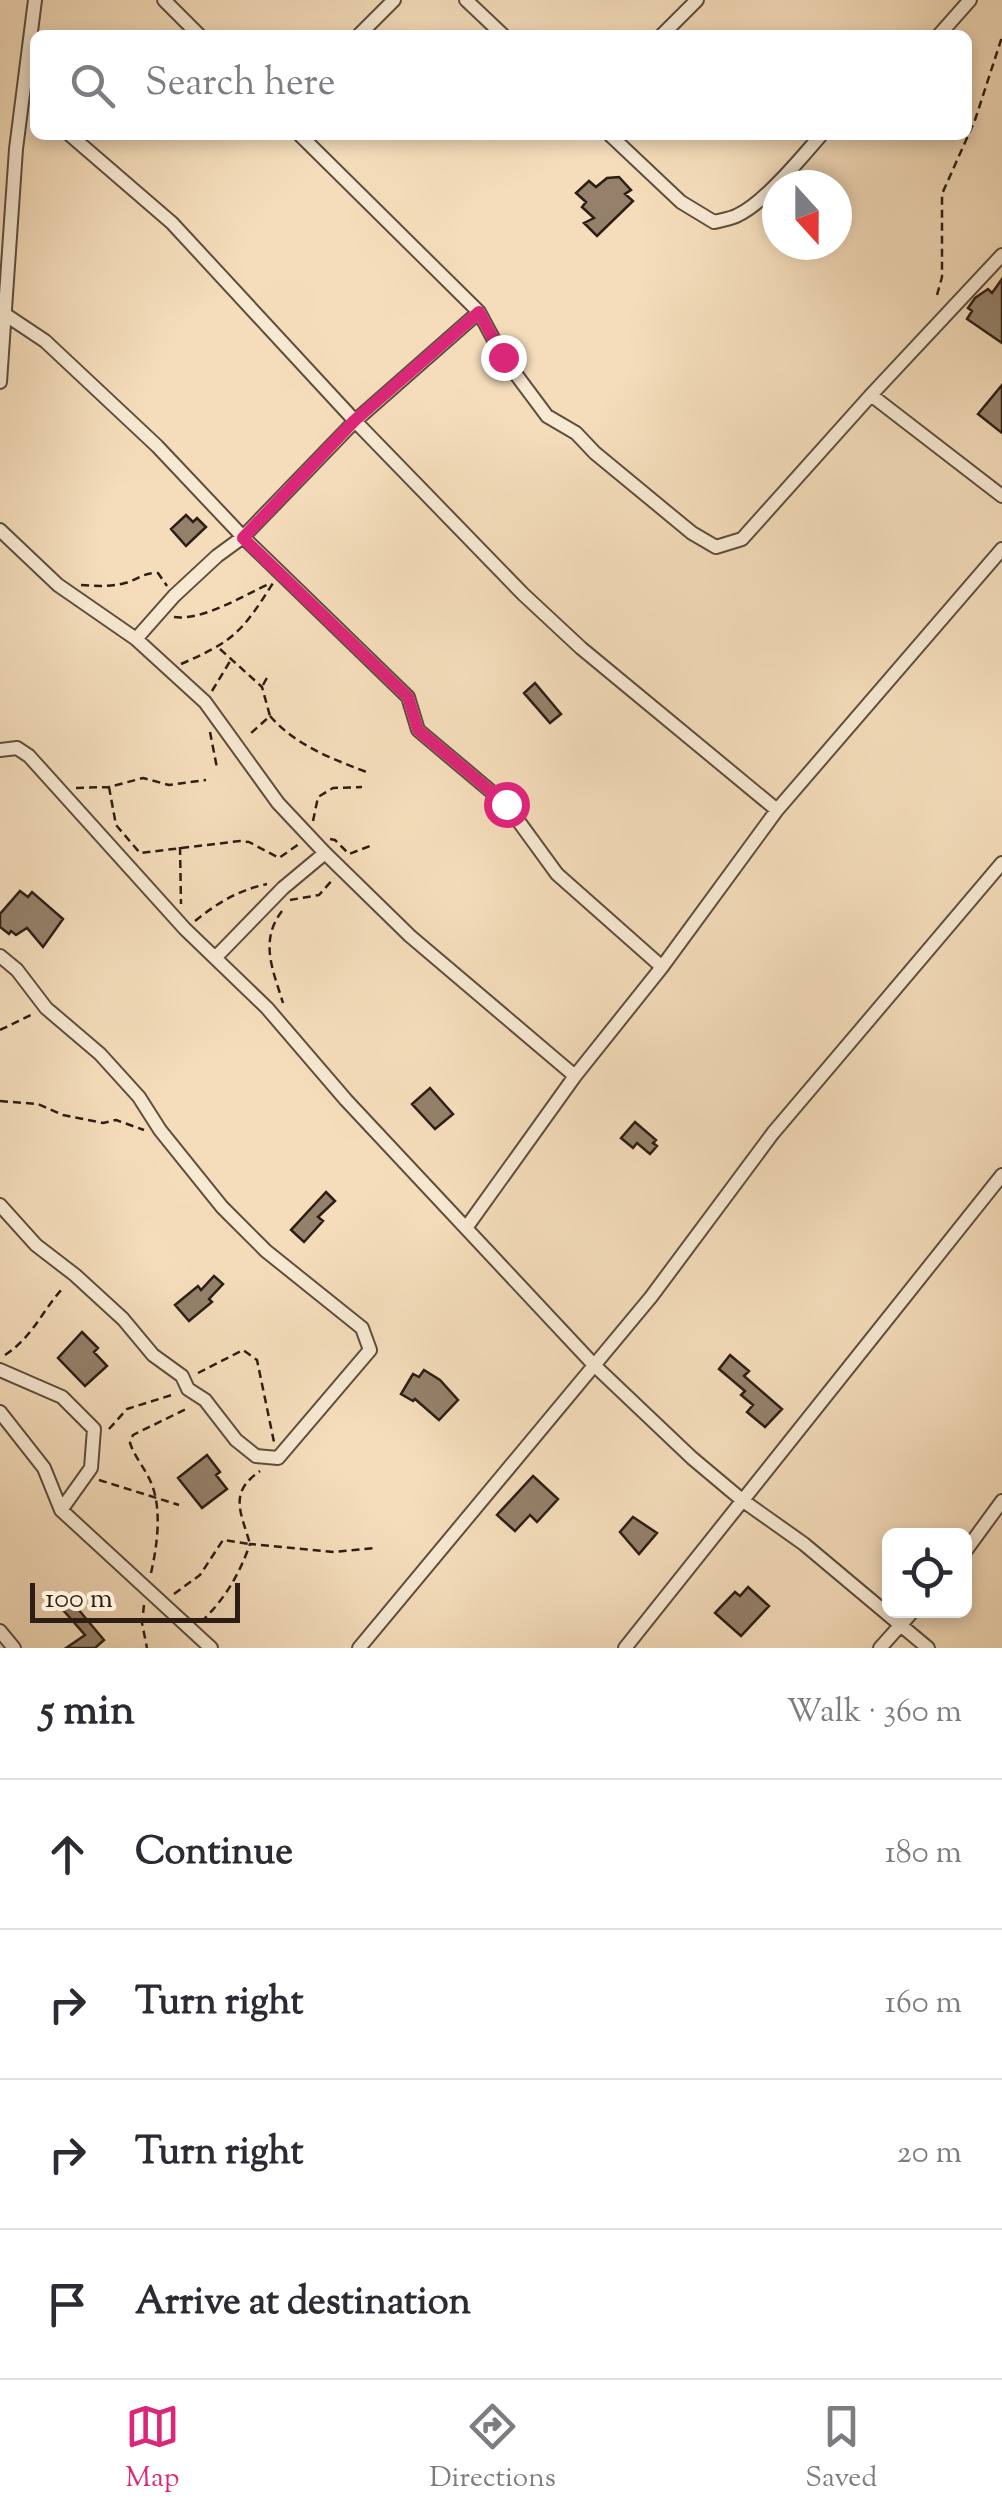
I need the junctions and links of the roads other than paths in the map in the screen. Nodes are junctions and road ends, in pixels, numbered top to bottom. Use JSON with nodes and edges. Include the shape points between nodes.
{"nodes":[{"id":1,"x":35,"y":0,"type":"edge"},
{"id":2,"x":164,"y":0,"type":"edge"},
{"id":3,"x":394,"y":0,"type":"edge"},
{"id":4,"x":466,"y":0,"type":"edge"},
{"id":5,"x":697,"y":0,"type":"edge"},
{"id":6,"x":970,"y":0,"type":"edge"},
{"id":7,"x":31,"y":30,"type":"edge"},
{"id":8,"x":194,"y":30,"type":"edge"},
{"id":9,"x":364,"y":30,"type":"edge"},
{"id":10,"x":498,"y":30,"type":"edge"},
{"id":11,"x":667,"y":30,"type":"edge"},
{"id":12,"x":944,"y":30,"type":"edge"},
{"id":13,"x":30,"y":40,"type":"edge"},
{"id":14,"x":21,"y":112,"type":"junction"},
{"id":15,"x":30,"y":116,"type":"edge"},
{"id":16,"x":76,"y":140,"type":"edge"},
{"id":17,"x":305,"y":140,"type":"edge"},
{"id":18,"x":615,"y":140,"type":"edge"},
{"id":19,"x":816,"y":140,"type":"edge"},
{"id":20,"x":1002,"y":255,"type":"edge"},
{"id":21,"x":479,"y":312,"type":"junction"},
{"id":22,"x":6,"y":315,"type":"junction"},
{"id":23,"x":0,"y":382,"type":"edge"},
{"id":24,"x":871,"y":395,"type":"junction"},
{"id":25,"x":354,"y":421,"type":"junction"},
{"id":26,"x":1002,"y":496,"type":"edge"},
{"id":27,"x":0,"y":530,"type":"edge"},
{"id":28,"x":243,"y":538,"type":"junction"},
{"id":29,"x":1002,"y":549,"type":"edge"},
{"id":30,"x":136,"y":639,"type":"junction"},
{"id":31,"x":0,"y":750,"type":"edge"},
{"id":32,"x":777,"y":810,"type":"junction"},
{"id":33,"x":325,"y":853,"type":"junction"},
{"id":34,"x":1002,"y":863,"type":"edge"},
{"id":35,"x":0,"y":956,"type":"edge"},
{"id":36,"x":215,"y":958,"type":"junction"},
{"id":37,"x":662,"y":967,"type":"junction"},
{"id":38,"x":576,"y":1076,"type":"junction"},
{"id":39,"x":1002,"y":1176,"type":"edge"},
{"id":40,"x":0,"y":1205,"type":"edge"},
{"id":41,"x":466,"y":1228,"type":"junction"},
{"id":42,"x":594,"y":1364,"type":"junction"},
{"id":43,"x":0,"y":1370,"type":"edge"},
{"id":44,"x":0,"y":1412,"type":"edge"},
{"id":45,"x":742,"y":1500,"type":"junction"},
{"id":46,"x":1002,"y":1502,"type":"edge"},
{"id":47,"x":61,"y":1510,"type":"junction"},
{"id":48,"x":972,"y":1542,"type":"edge"},
{"id":49,"x":905,"y":1618,"type":"edge"},
{"id":50,"x":899,"y":1624,"type":"junction"},
{"id":51,"x":0,"y":1631,"type":"edge"},
{"id":52,"x":14,"y":1648,"type":"edge"},
{"id":53,"x":211,"y":1648,"type":"edge"},
{"id":54,"x":359,"y":1648,"type":"edge"},
{"id":55,"x":625,"y":1648,"type":"edge"},
{"id":56,"x":880,"y":1648,"type":"edge"},
{"id":57,"x":928,"y":1648,"type":"edge"}],
"edges":[{"from":1,"to":7,"type":"street"},
{"from":2,"to":8,"type":"street"},
{"from":3,"to":9,"type":"street"},
{"from":4,"to":10,"type":"street"},
{"from":5,"to":11,"type":"street"},
{"from":6,"to":12,"type":"street"},
{"from":13,"to":14,"type":"street"},
{"from":14,"to":15,"type":"street"},
{"from":14,"to":22,"type":"street"},
{"from":16,"to":25,"type":"street","via":[[172,223]]},
{"from":17,"to":21,"type":"street"},
{"from":18,"to":19,"type":"street","via":[[682,202],[714,222],[756,201]]},
{"from":20,"to":24,"type":"street"},
{"from":21,"to":24,"type":"street","via":[[547,416],[716,547],[742,538]]},
{"from":21,"to":25,"type":"street"},
{"from":22,"to":23,"type":"street"},
{"from":22,"to":28,"type":"street","via":[[45,341],[157,446]]},
{"from":24,"to":26,"type":"street"},
{"from":25,"to":28,"type":"street"},
{"from":25,"to":32,"type":"street","via":[[581,648]]},
{"from":27,"to":30,"type":"street","via":[[58,584]]},
{"from":28,"to":30,"type":"street","via":[[174,596]]},
{"from":28,"to":37,"type":"street","via":[[278,579],[408,697],[418,730],[506,804],[557,874]]},
{"from":29,"to":32,"type":"street"},
{"from":30,"to":33,"type":"street","via":[[206,702],[278,803]]},
{"from":31,"to":36,"type":"street","via":[[21,750]]},
{"from":32,"to":37,"type":"street"},
{"from":33,"to":36,"type":"street"},
{"from":33,"to":38,"type":"street","via":[[346,861],[410,936]]},
{"from":34,"to":42,"type":"street","via":[[773,1132]]},
{"from":35,"to":40,"type":"street","via":[[139,1097],[222,1207],[362,1328],[370,1350],[278,1458],[256,1456],[182,1376],[36,1246]]},
{"from":36,"to":41,"type":"street"},
{"from":37,"to":38,"type":"street"},
{"from":38,"to":41,"type":"street"},
{"from":39,"to":45,"type":"street"},
{"from":41,"to":42,"type":"street"},
{"from":42,"to":45,"type":"street"},
{"from":42,"to":54,"type":"street"},
{"from":43,"to":47,"type":"street","via":[[62,1397],[90,1422],[96,1439],[87,1478]]},
{"from":44,"to":47,"type":"street","via":[[44,1468]]},
{"from":45,"to":50,"type":"street"},
{"from":45,"to":55,"type":"street"},
{"from":46,"to":48,"type":"street"},
{"from":47,"to":53,"type":"street"},
{"from":49,"to":50,"type":"street"},
{"from":50,"to":56,"type":"street"},
{"from":50,"to":57,"type":"street"},
{"from":51,"to":52,"type":"street"}]}
